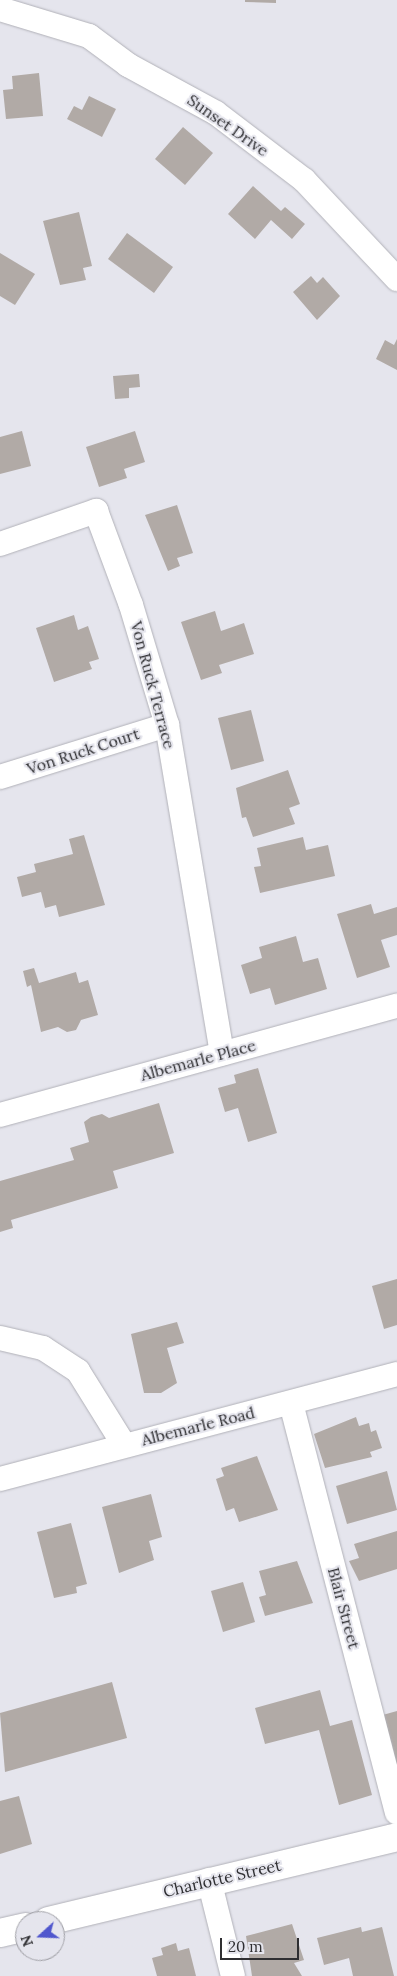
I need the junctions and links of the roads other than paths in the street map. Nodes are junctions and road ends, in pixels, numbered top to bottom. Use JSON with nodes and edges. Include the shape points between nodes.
{"nodes":[{"id":1,"x":0,"y":8,"type":"edge"},
{"id":2,"x":397,"y":279,"type":"edge"},
{"id":3,"x":0,"y":544,"type":"edge"},
{"id":4,"x":167,"y":725,"type":"junction"},
{"id":5,"x":0,"y":778,"type":"edge"},
{"id":6,"x":397,"y":1006,"type":"edge"},
{"id":7,"x":222,"y":1053,"type":"junction"},
{"id":8,"x":0,"y":1115,"type":"edge"},
{"id":9,"x":0,"y":1338,"type":"edge"},
{"id":10,"x":397,"y":1374,"type":"edge"},
{"id":11,"x":291,"y":1403,"type":"junction"},
{"id":12,"x":124,"y":1445,"type":"junction"},
{"id":13,"x":0,"y":1479,"type":"edge"},
{"id":14,"x":397,"y":1812,"type":"edge"},
{"id":15,"x":397,"y":1837,"type":"edge"},
{"id":16,"x":209,"y":1880,"type":"junction"},
{"id":17,"x":65,"y":1917,"type":"edge"},
{"id":18,"x":15,"y":1929,"type":"edge"},
{"id":19,"x":0,"y":1933,"type":"edge"},
{"id":20,"x":233,"y":1976,"type":"edge"}],
"edges":[{"from":1,"to":2,"type":"street","name":"Sunset Drive","via":[[90,36],[128,65],[216,113],[304,180]]},
{"from":3,"to":4,"type":"street","name":"Von Ruck Terrace","via":[[96,511],[131,605]]},
{"from":4,"to":5,"type":"street","name":"Von Ruck Court"},
{"from":4,"to":7,"type":"street","name":"Von Ruck Terrace"},
{"from":6,"to":7,"type":"street","name":"Albemarle Place"},
{"from":7,"to":8,"type":"street","name":"Albemarle Place"},
{"from":9,"to":12,"type":"street","via":[[42,1348],[78,1371]]},
{"from":10,"to":11,"type":"street","name":"Albemarle Road"},
{"from":11,"to":12,"type":"street","name":"Albemarle Road"},
{"from":11,"to":14,"type":"street","name":"Blair Street"},
{"from":12,"to":13,"type":"street","name":"Albemarle Road"},
{"from":15,"to":16,"type":"street","name":"Charlotte Street"},
{"from":16,"to":17,"type":"street","name":"Charlotte Street"},
{"from":16,"to":20,"type":"street"},
{"from":18,"to":19,"type":"street"}]}
